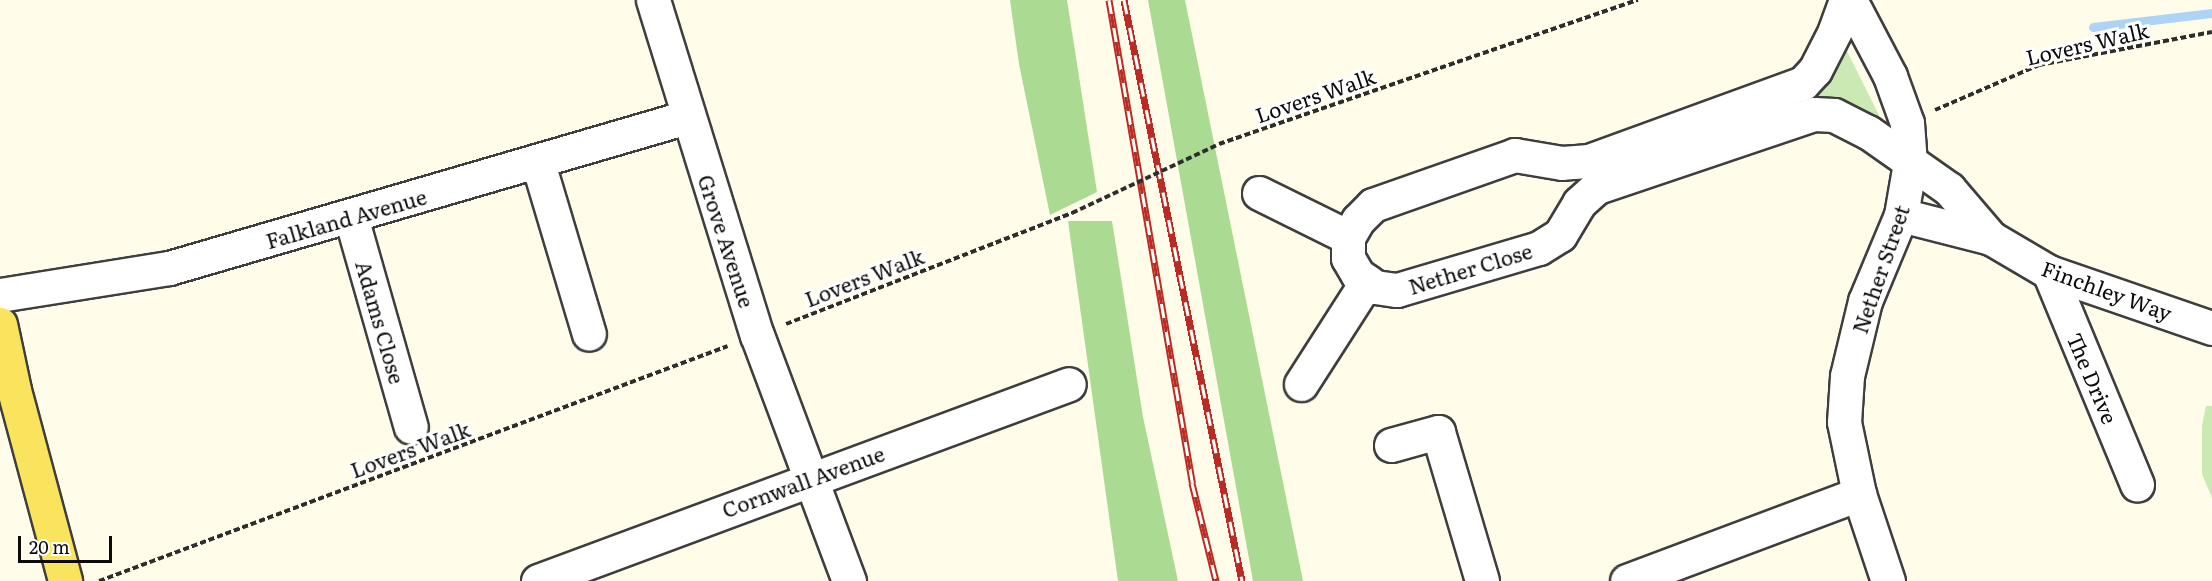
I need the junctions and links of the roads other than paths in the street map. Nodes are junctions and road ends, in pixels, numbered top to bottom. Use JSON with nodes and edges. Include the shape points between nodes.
{"nodes":[{"id":1,"x":653,"y":0,"type":"edge"},
{"id":2,"x":1846,"y":0,"type":"edge"},
{"id":3,"x":1850,"y":0,"type":"edge"},
{"id":4,"x":687,"y":117,"type":"junction"},
{"id":5,"x":538,"y":163,"type":"junction"},
{"id":6,"x":1910,"y":164,"type":"junction"},
{"id":7,"x":1259,"y":193,"type":"dead end"},
{"id":8,"x":1901,"y":215,"type":"junction"},
{"id":9,"x":351,"y":217,"type":"junction"},
{"id":10,"x":1348,"y":237,"type":"junction"},
{"id":11,"x":1991,"y":238,"type":"junction"},
{"id":12,"x":2049,"y":272,"type":"junction"},
{"id":13,"x":1367,"y":281,"type":"junction"},
{"id":14,"x":0,"y":295,"type":"edge"},
{"id":15,"x":0,"y":324,"type":"edge"},
{"id":16,"x":2212,"y":328,"type":"edge"},
{"id":17,"x":589,"y":334,"type":"dead end"},
{"id":18,"x":1069,"y":384,"type":"dead end"},
{"id":19,"x":1301,"y":384,"type":"dead end"},
{"id":20,"x":7,"y":392,"type":"edge"},
{"id":21,"x":411,"y":427,"type":"dead end"},
{"id":22,"x":1390,"y":445,"type":"dead end"},
{"id":23,"x":811,"y":478,"type":"junction"},
{"id":24,"x":2137,"y":484,"type":"dead end"},
{"id":25,"x":1859,"y":494,"type":"junction"},
{"id":26,"x":65,"y":581,"type":"edge"},
{"id":27,"x":538,"y":581,"type":"edge"},
{"id":28,"x":849,"y":581,"type":"edge"},
{"id":29,"x":1482,"y":581,"type":"edge"},
{"id":30,"x":1627,"y":581,"type":"edge"},
{"id":31,"x":1888,"y":581,"type":"edge"}],
"edges":[{"from":1,"to":4,"type":"street","name":"Grove Avenue"},
{"from":2,"to":10,"type":"street","via":[[1836,31],[1815,70],[1803,83],[1589,161],[1562,163],[1515,155],[1373,205]]},
{"from":3,"to":6,"type":"street","name":"Nether Street","via":[[1890,76],[1907,123]]},
{"from":4,"to":5,"type":"street","name":"Falkland Avenue"},
{"from":4,"to":23,"type":"street","name":"Grove Avenue","via":[[757,335]]},
{"from":5,"to":9,"type":"street","name":"Falkland Avenue"},
{"from":5,"to":17,"type":"street"},
{"from":6,"to":8,"type":"street","name":"Nether Street"},
{"from":6,"to":11,"type":"street","name":"Nether Close","via":[[1949,189]]},
{"from":6,"to":13,"type":"street","name":"Nether Close","via":[[1868,132],[1834,115],[1814,114],[1597,187],[1579,203],[1560,235],[1539,248],[1397,290],[1375,287]]},
{"from":7,"to":10,"type":"street"},
{"from":8,"to":11,"type":"street","name":"Finchley Way"},
{"from":8,"to":25,"type":"street","name":"Nether Street","via":[[1865,301],[1847,376],[1844,422]]},
{"from":9,"to":14,"type":"street","name":"Falkland Avenue","via":[[169,268]]},
{"from":9,"to":21,"type":"street","name":"Adams Close"},
{"from":10,"to":13,"type":"street","via":[[1348,258]]},
{"from":11,"to":12,"type":"street","name":"Finchley Way"},
{"from":12,"to":16,"type":"street","name":"Finchley Way"},
{"from":12,"to":24,"type":"street","name":"The Drive"},
{"from":13,"to":19,"type":"street"},
{"from":15,"to":20,"type":"main road"},
{"from":18,"to":23,"type":"street","name":"Cornwall Avenue"},
{"from":20,"to":26,"type":"main road"},
{"from":22,"to":29,"type":"street","via":[[1438,432]]},
{"from":23,"to":27,"type":"street","name":"Cornwall Avenue"},
{"from":23,"to":28,"type":"street","name":"Grove Avenue"},
{"from":25,"to":30,"type":"street"},
{"from":25,"to":31,"type":"street","name":"Nether Street"}]}
